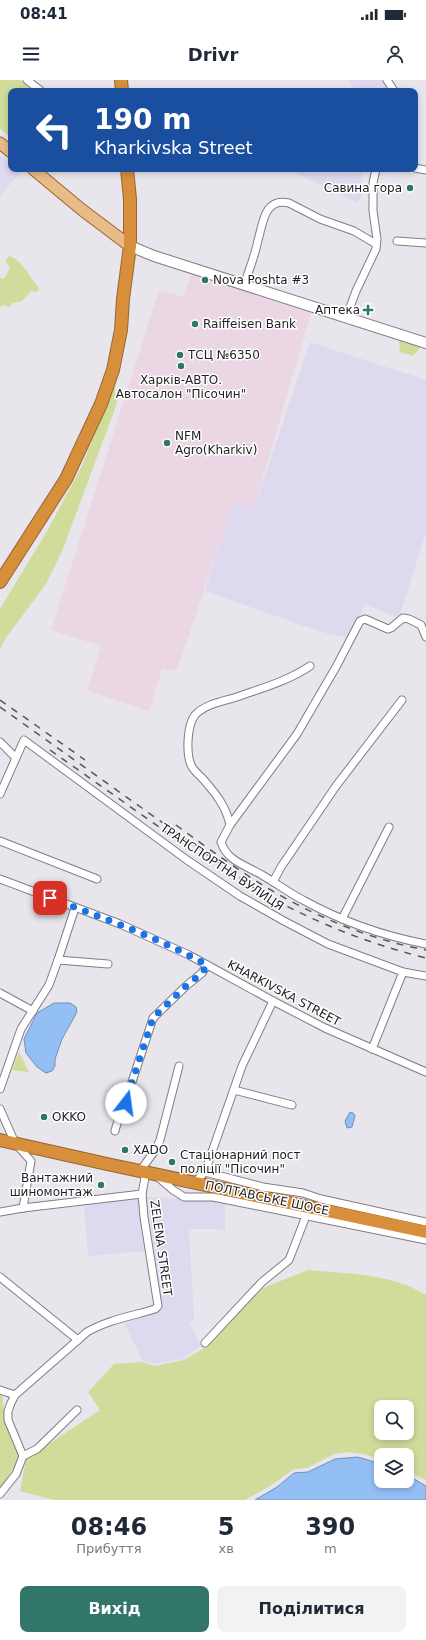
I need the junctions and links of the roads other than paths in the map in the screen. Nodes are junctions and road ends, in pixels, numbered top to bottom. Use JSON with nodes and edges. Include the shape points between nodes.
{"nodes":[{"id":1,"x":27,"y":80,"type":"edge"},
{"id":2,"x":37,"y":88,"type":"edge"},
{"id":3,"x":0,"y":143,"type":"edge"},
{"id":4,"x":8,"y":150,"type":"edge"},
{"id":5,"x":36,"y":172,"type":"edge"},
{"id":6,"x":127,"y":172,"type":"edge"},
{"id":7,"x":376,"y":172,"type":"edge"},
{"id":8,"x":397,"y":241,"type":"dead end"},
{"id":9,"x":426,"y":243,"type":"edge"},
{"id":10,"x":376,"y":244,"type":"junction"},
{"id":11,"x":130,"y":246,"type":"junction"},
{"id":12,"x":244,"y":285,"type":"junction"},
{"id":13,"x":346,"y":318,"type":"junction"},
{"id":14,"x":426,"y":343,"type":"edge"},
{"id":15,"x":0,"y":582,"type":"edge"},
{"id":16,"x":426,"y":638,"type":"edge"},
{"id":17,"x":310,"y":666,"type":"dead end"},
{"id":18,"x":402,"y":700,"type":"dead end"},
{"id":19,"x":0,"y":742,"type":"edge"},
{"id":20,"x":16,"y":758,"type":"junction"},
{"id":21,"x":0,"y":794,"type":"edge"},
{"id":22,"x":230,"y":825,"type":"junction"},
{"id":23,"x":389,"y":827,"type":"dead end"},
{"id":24,"x":0,"y":841,"type":"edge"},
{"id":25,"x":0,"y":879,"type":"edge"},
{"id":26,"x":97,"y":879,"type":"dead end"},
{"id":27,"x":273,"y":882,"type":"junction"},
{"id":28,"x":75,"y":908,"type":"junction"},
{"id":29,"x":342,"y":919,"type":"junction"},
{"id":30,"x":426,"y":944,"type":"edge"},
{"id":31,"x":58,"y":960,"type":"junction"},
{"id":32,"x":108,"y":964,"type":"dead end"},
{"id":33,"x":207,"y":965,"type":"junction"},
{"id":34,"x":403,"y":972,"type":"junction"},
{"id":35,"x":426,"y":976,"type":"edge"},
{"id":36,"x":0,"y":993,"type":"edge"},
{"id":37,"x":273,"y":1001,"type":"junction"},
{"id":38,"x":33,"y":1011,"type":"junction"},
{"id":39,"x":372,"y":1049,"type":"junction"},
{"id":40,"x":179,"y":1066,"type":"dead end"},
{"id":41,"x":426,"y":1072,"type":"edge"},
{"id":42,"x":0,"y":1089,"type":"edge"},
{"id":43,"x":234,"y":1090,"type":"junction"},
{"id":44,"x":292,"y":1105,"type":"dead end"},
{"id":45,"x":0,"y":1110,"type":"edge"},
{"id":46,"x":115,"y":1131,"type":"dead end"},
{"id":47,"x":0,"y":1140,"type":"edge"},
{"id":48,"x":15,"y":1143,"type":"junction"},
{"id":49,"x":147,"y":1172,"type":"junction"},
{"id":50,"x":205,"y":1172,"type":"junction"},
{"id":51,"x":194,"y":1183,"type":"junction"},
{"id":52,"x":142,"y":1194,"type":"junction"},
{"id":53,"x":23,"y":1208,"type":"junction"},
{"id":54,"x":0,"y":1212,"type":"edge"},
{"id":55,"x":306,"y":1216,"type":"junction"},
{"id":56,"x":426,"y":1222,"type":"edge"},
{"id":57,"x":426,"y":1232,"type":"edge"},
{"id":58,"x":426,"y":1240,"type":"edge"},
{"id":59,"x":0,"y":1277,"type":"edge"},
{"id":60,"x":78,"y":1340,"type":"junction"},
{"id":61,"x":205,"y":1343,"type":"dead end"},
{"id":62,"x":0,"y":1390,"type":"edge"},
{"id":63,"x":15,"y":1395,"type":"junction"},
{"id":64,"x":78,"y":1410,"type":"dead end"},
{"id":65,"x":23,"y":1456,"type":"junction"},
{"id":66,"x":0,"y":1494,"type":"edge"}],
"edges":[{"from":1,"to":2,"type":"street"},
{"from":3,"to":4,"type":"main road"},
{"from":5,"to":11,"type":"main road"},
{"from":6,"to":11,"type":"highway"},
{"from":7,"to":10,"type":"street","via":[[373,211]]},
{"from":8,"to":9,"type":"street"},
{"from":10,"to":12,"type":"street","via":[[354,231],[284,202],[272,206],[263,217]]},
{"from":10,"to":13,"type":"street"},
{"from":11,"to":12,"type":"street"},
{"from":11,"to":15,"type":"highway","via":[[121,330],[113,370],[101,404],[66,479]]},
{"from":12,"to":13,"type":"street"},
{"from":13,"to":14,"type":"street"},
{"from":16,"to":22,"type":"street","via":[[421,625],[409,619],[403,618],[388,629],[365,619],[360,621],[297,734]]},
{"from":17,"to":22,"type":"street","via":[[276,684],[205,707],[195,715],[190,724],[187,753],[192,766],[227,812]]},
{"from":18,"to":27,"type":"street","via":[[336,786]]},
{"from":19,"to":20,"type":"street"},
{"from":20,"to":21,"type":"street"},
{"from":20,"to":34,"type":"street","name":"ТРАНСПОРТНА ВУЛИЦЯ","via":[[24,740],[240,896],[328,944]]},
{"from":22,"to":27,"type":"street","name":"ТРАНСПОРТНА ВУЛИЦЯ","via":[[221,842],[229,857]]},
{"from":23,"to":29,"type":"street"},
{"from":24,"to":26,"type":"street"},
{"from":25,"to":28,"type":"street","name":"KHARKIVSKA STREET"},
{"from":27,"to":29,"type":"street","name":"ТРАНСПОРТНА ВУЛИЦЯ","via":[[302,900]]},
{"from":28,"to":31,"type":"street"},
{"from":28,"to":33,"type":"street","name":"KHARKIVSKA STREET","via":[[120,924]]},
{"from":29,"to":30,"type":"street","name":"ТРАНСПОРТНА ВУЛИЦЯ"},
{"from":31,"to":32,"type":"street"},
{"from":31,"to":38,"type":"street","via":[[49,985]]},
{"from":33,"to":37,"type":"street","name":"KHARKIVSKA STREET"},
{"from":33,"to":46,"type":"street","via":[[202,973],[153,1018]]},
{"from":34,"to":35,"type":"street","name":"ТРАНСПОРТНА ВУЛИЦЯ"},
{"from":34,"to":39,"type":"street"},
{"from":36,"to":38,"type":"street"},
{"from":37,"to":39,"type":"street","name":"KHARKIVSKA STREET"},
{"from":37,"to":43,"type":"street","via":[[244,1060]]},
{"from":38,"to":42,"type":"street","via":[[21,1029]]},
{"from":39,"to":41,"type":"street","name":"KHARKIVSKA STREET"},
{"from":40,"to":49,"type":"street","via":[[160,1140]]},
{"from":43,"to":44,"type":"street"},
{"from":43,"to":50,"type":"street"},
{"from":45,"to":48,"type":"street"},
{"from":47,"to":48,"type":"highway","name":"ПОЛТАВСЬКЕ ШОСЕ"},
{"from":48,"to":49,"type":"highway","name":"ПОЛТАВСЬКЕ ШОСЕ"},
{"from":48,"to":53,"type":"street","via":[[31,1161]]},
{"from":49,"to":51,"type":"highway","name":"ПОЛТАВСЬКЕ ШОСЕ"},
{"from":49,"to":52,"type":"street","name":"ZELENA STREET"},
{"from":49,"to":55,"type":"street","via":[[184,1197],[213,1197]]},
{"from":50,"to":51,"type":"street"},
{"from":50,"to":56,"type":"street","via":[[263,1187],[303,1192],[321,1199]]},
{"from":51,"to":57,"type":"highway","name":"ПОЛТАВСЬКЕ ШОСЕ"},
{"from":52,"to":53,"type":"street"},
{"from":52,"to":60,"type":"street","name":"ZELENA STREET","via":[[158,1306],[97,1326]]},
{"from":53,"to":54,"type":"street"},
{"from":55,"to":58,"type":"street"},
{"from":55,"to":61,"type":"street","via":[[289,1260],[262,1282]]},
{"from":59,"to":60,"type":"street"},
{"from":60,"to":63,"type":"street","name":"ZELENA STREET"},
{"from":62,"to":63,"type":"street"},
{"from":63,"to":65,"type":"street","name":"ZELENA STREET","via":[[8,1412],[8,1420]]},
{"from":64,"to":65,"type":"street","via":[[37,1449]]},
{"from":65,"to":66,"type":"street","via":[[16,1474]]}]}
